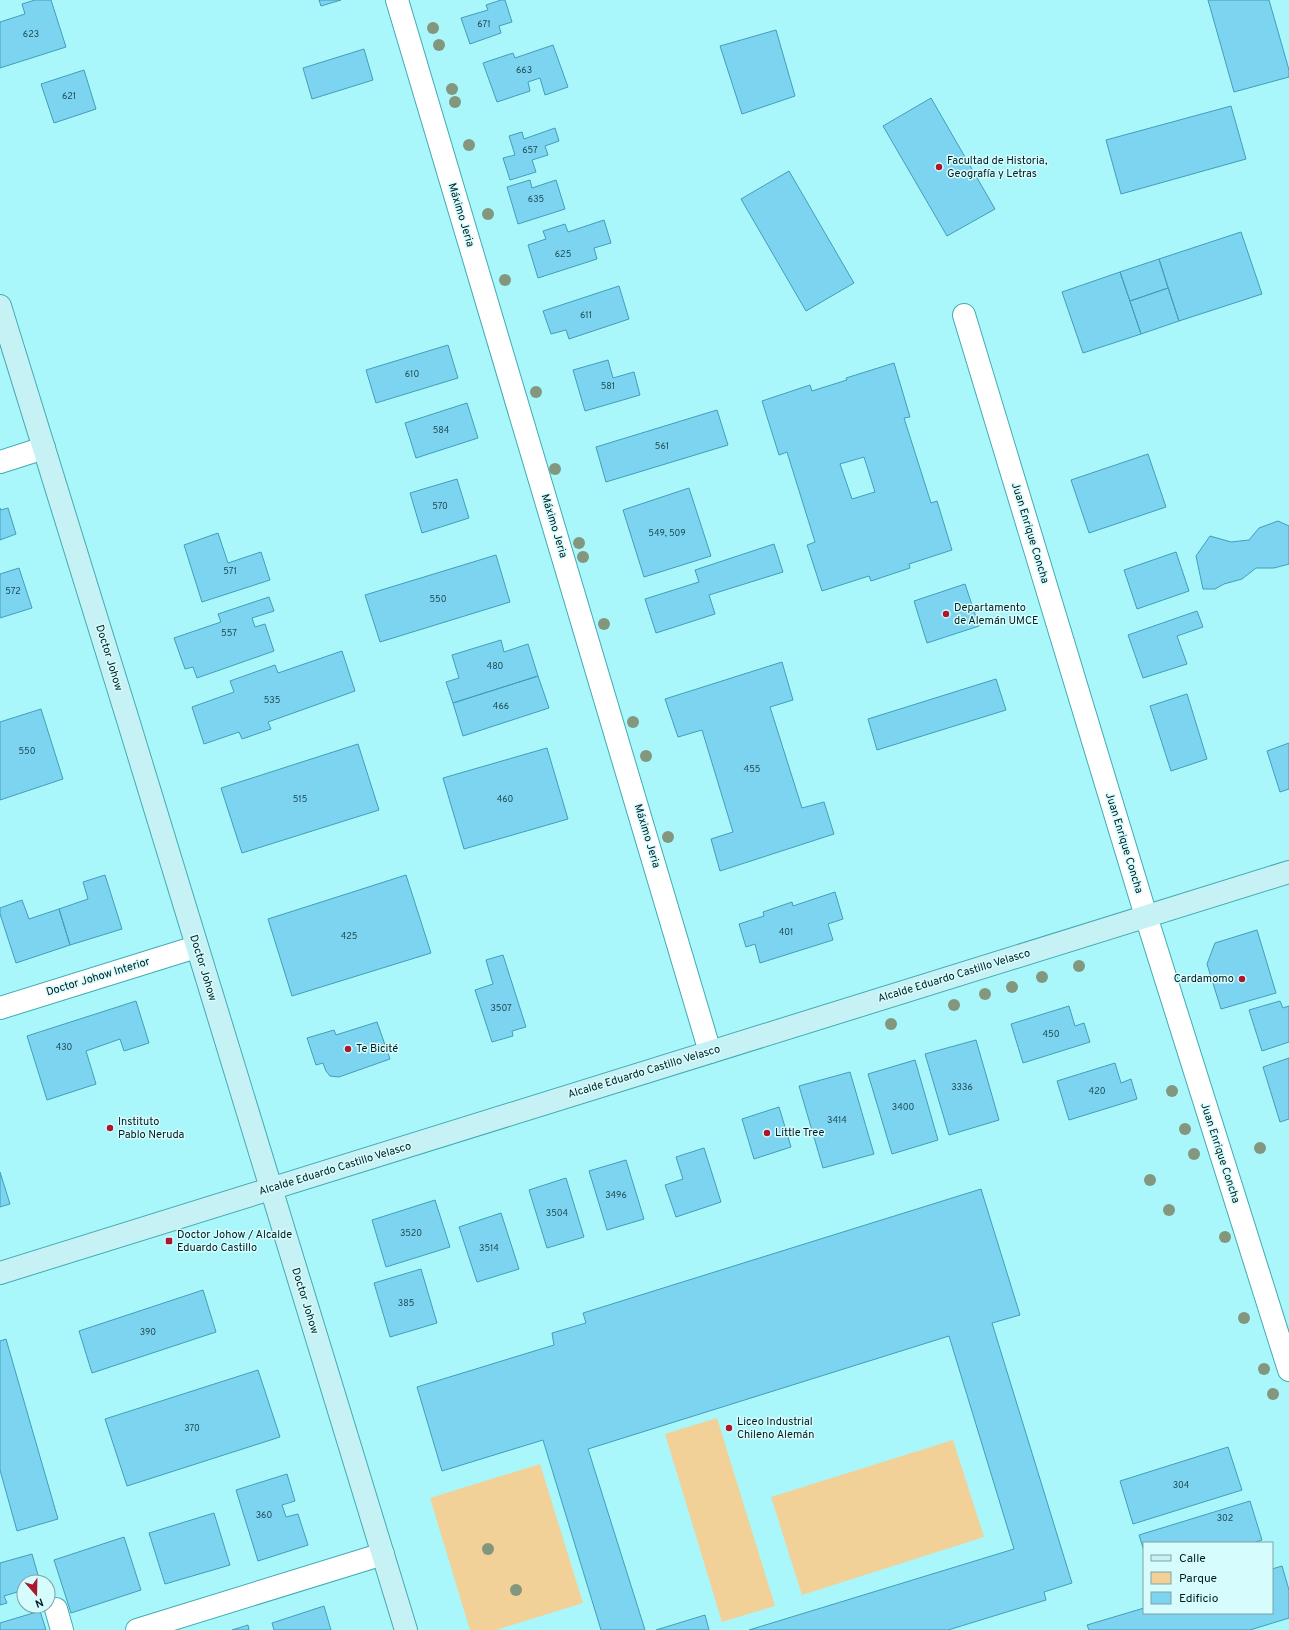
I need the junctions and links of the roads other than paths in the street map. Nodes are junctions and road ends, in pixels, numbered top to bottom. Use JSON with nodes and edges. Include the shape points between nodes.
{"nodes":[{"id":1,"x":397,"y":0,"type":"edge"},
{"id":2,"x":0,"y":306,"type":"edge"},
{"id":3,"x":964,"y":315,"type":"dead end"},
{"id":4,"x":44,"y":448,"type":"junction"},
{"id":5,"x":0,"y":462,"type":"edge"},
{"id":6,"x":1289,"y":872,"type":"edge"},
{"id":7,"x":1146,"y":916,"type":"junction"},
{"id":8,"x":196,"y":947,"type":"junction"},
{"id":9,"x":0,"y":1008,"type":"edge"},
{"id":10,"x":710,"y":1052,"type":"junction"},
{"id":11,"x":271,"y":1189,"type":"junction"},
{"id":12,"x":0,"y":1273,"type":"edge"},
{"id":13,"x":1289,"y":1370,"type":"edge"},
{"id":14,"x":383,"y":1554,"type":"junction"},
{"id":15,"x":56,"y":1609,"type":"dead end"},
{"id":16,"x":62,"y":1630,"type":"edge"},
{"id":17,"x":137,"y":1630,"type":"edge"},
{"id":18,"x":406,"y":1630,"type":"edge"}],
"edges":[{"from":1,"to":10,"type":"street","name":"Máximo Jeria"},
{"from":2,"to":4,"type":"street","name":"Doctor Johow"},
{"from":3,"to":7,"type":"street","name":"Juan Enrique Concha"},
{"from":4,"to":5,"type":"street"},
{"from":4,"to":8,"type":"street","name":"Doctor Johow"},
{"from":6,"to":7,"type":"street","name":"Alcalde Eduardo Castillo Velasco"},
{"from":7,"to":10,"type":"street","name":"Alcalde Eduardo Castillo Velasco"},
{"from":7,"to":13,"type":"street","name":"Juan Enrique Concha"},
{"from":8,"to":9,"type":"street","name":"Doctor Johow Interior"},
{"from":8,"to":11,"type":"street","name":"Doctor Johow"},
{"from":10,"to":11,"type":"street","name":"Alcalde Eduardo Castillo Velasco"},
{"from":11,"to":12,"type":"street","name":"Alcalde Eduardo Castillo Velasco"},
{"from":11,"to":14,"type":"street","name":"Doctor Johow"},
{"from":14,"to":17,"type":"street"},
{"from":14,"to":18,"type":"street","name":"Doctor Johow"},
{"from":15,"to":16,"type":"street"}]}
